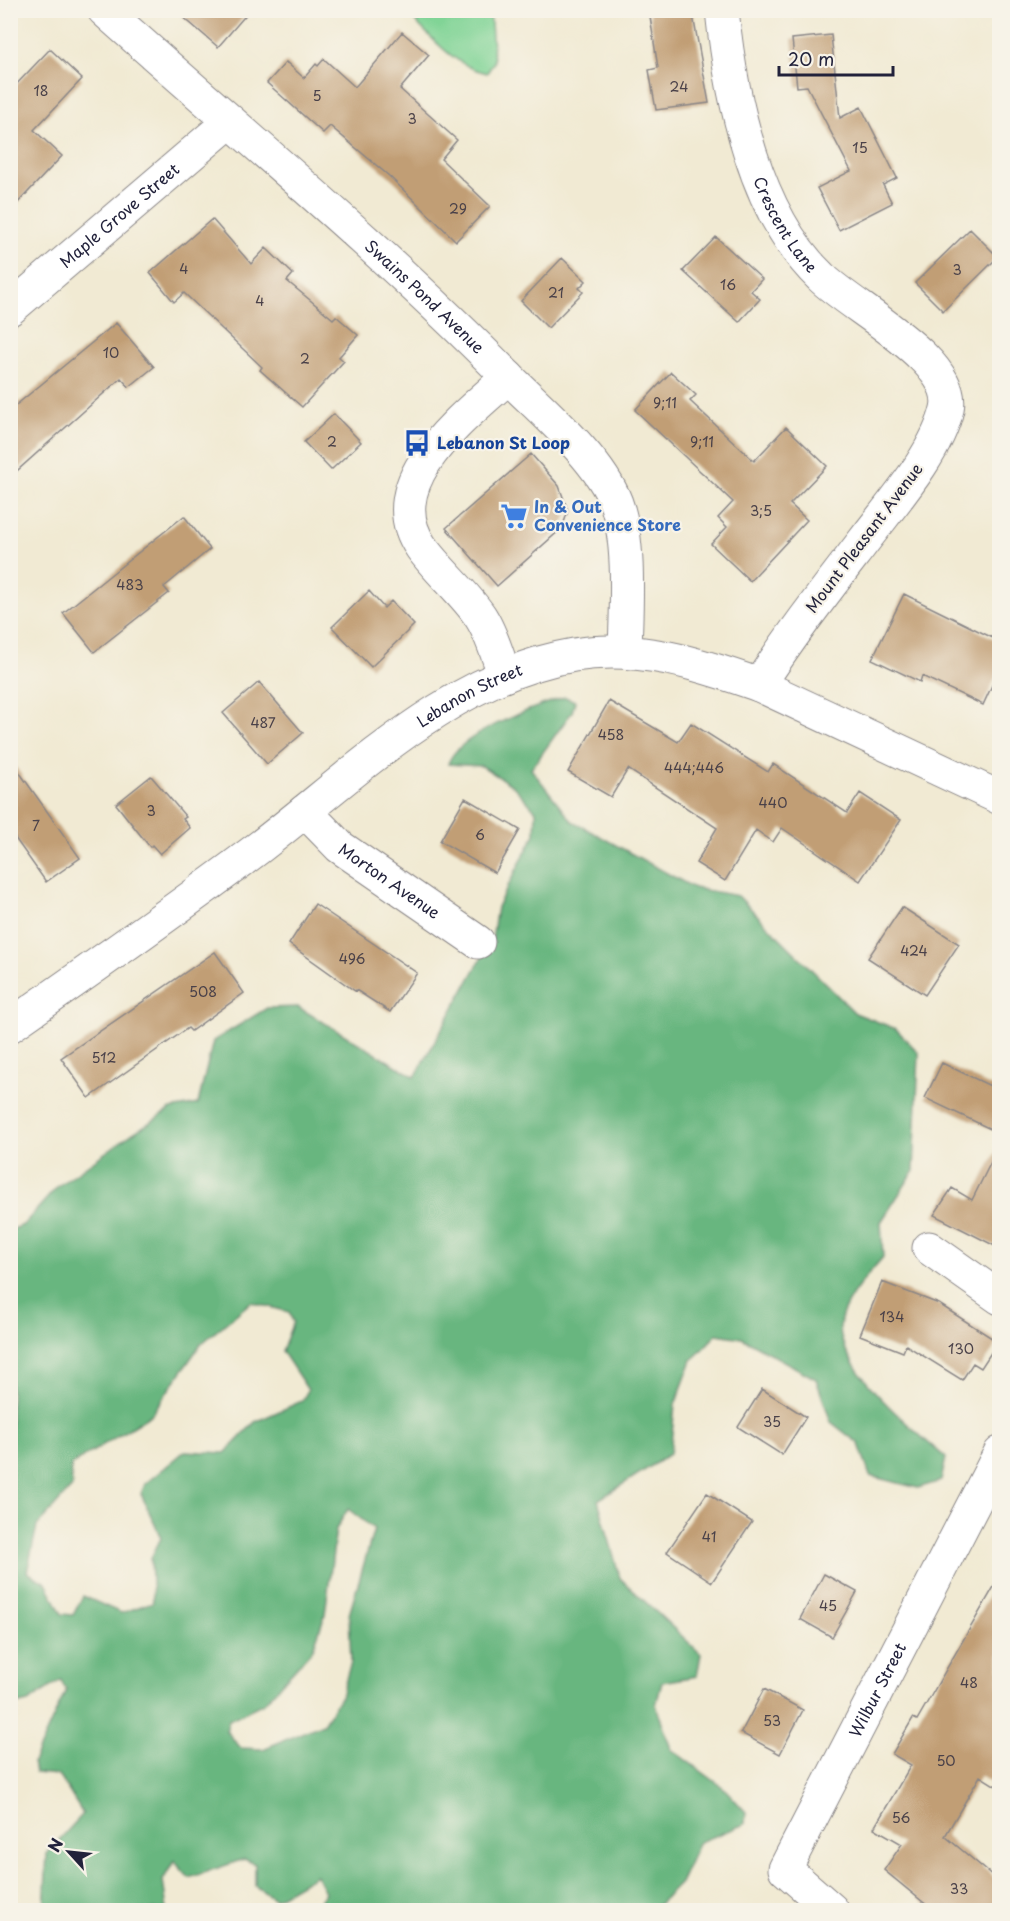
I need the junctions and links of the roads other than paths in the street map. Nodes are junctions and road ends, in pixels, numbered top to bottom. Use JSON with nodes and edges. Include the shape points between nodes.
{"nodes":[{"id":1,"x":104,"y":10,"type":"edge"},
{"id":2,"x":722,"y":10,"type":"edge"},
{"id":3,"x":229,"y":122,"type":"junction"},
{"id":4,"x":10,"y":309,"type":"edge"},
{"id":5,"x":508,"y":377,"type":"junction"},
{"id":6,"x":944,"y":382,"type":"joint"},
{"id":7,"x":625,"y":652,"type":"junction"},
{"id":8,"x":505,"y":675,"type":"junction"},
{"id":9,"x":759,"y":685,"type":"junction"},
{"id":10,"x":999,"y":798,"type":"edge"},
{"id":11,"x":305,"y":811,"type":"junction"},
{"id":12,"x":478,"y":942,"type":"dead end"},
{"id":13,"x":10,"y":1026,"type":"edge"},
{"id":14,"x":928,"y":1248,"type":"dead end"},
{"id":15,"x":999,"y":1298,"type":"edge"},
{"id":16,"x":999,"y":1453,"type":"edge"},
{"id":17,"x":832,"y":1911,"type":"edge"}],
"edges":[{"from":1,"to":3,"type":"street","name":"Swains Pond Avenue"},
{"from":2,"to":6,"type":"street","name":"Crescent Lane","via":[[750,151],[785,233],[819,276],[917,350]]},
{"from":3,"to":4,"type":"street","name":"Maple Grove Street"},
{"from":3,"to":5,"type":"street","name":"Swains Pond Avenue"},
{"from":5,"to":7,"type":"street","name":"Swains Pond Avenue","via":[[572,441],[616,504],[627,594]]},
{"from":5,"to":8,"type":"street","via":[[448,433],[427,459],[408,503],[411,524],[420,544],[482,619]]},
{"from":6,"to":9,"type":"street","name":"Mount Pleasant Avenue","via":[[947,409],[917,470],[792,634]]},
{"from":7,"to":8,"type":"street","name":"Lebanon Street","via":[[576,655]]},
{"from":7,"to":9,"type":"street","name":"Lebanon Street","via":[[663,656]]},
{"from":8,"to":11,"type":"street","name":"Lebanon Street","via":[[436,713]]},
{"from":9,"to":10,"type":"street","name":"Lebanon Street"},
{"from":11,"to":12,"type":"street","name":"Morton Avenue","via":[[340,847]]},
{"from":11,"to":13,"type":"street","name":"Lebanon Street","via":[[166,917]]},
{"from":14,"to":15,"type":"street"},
{"from":16,"to":17,"type":"street","name":"Wilbur Street","via":[[785,1869]]}]}
